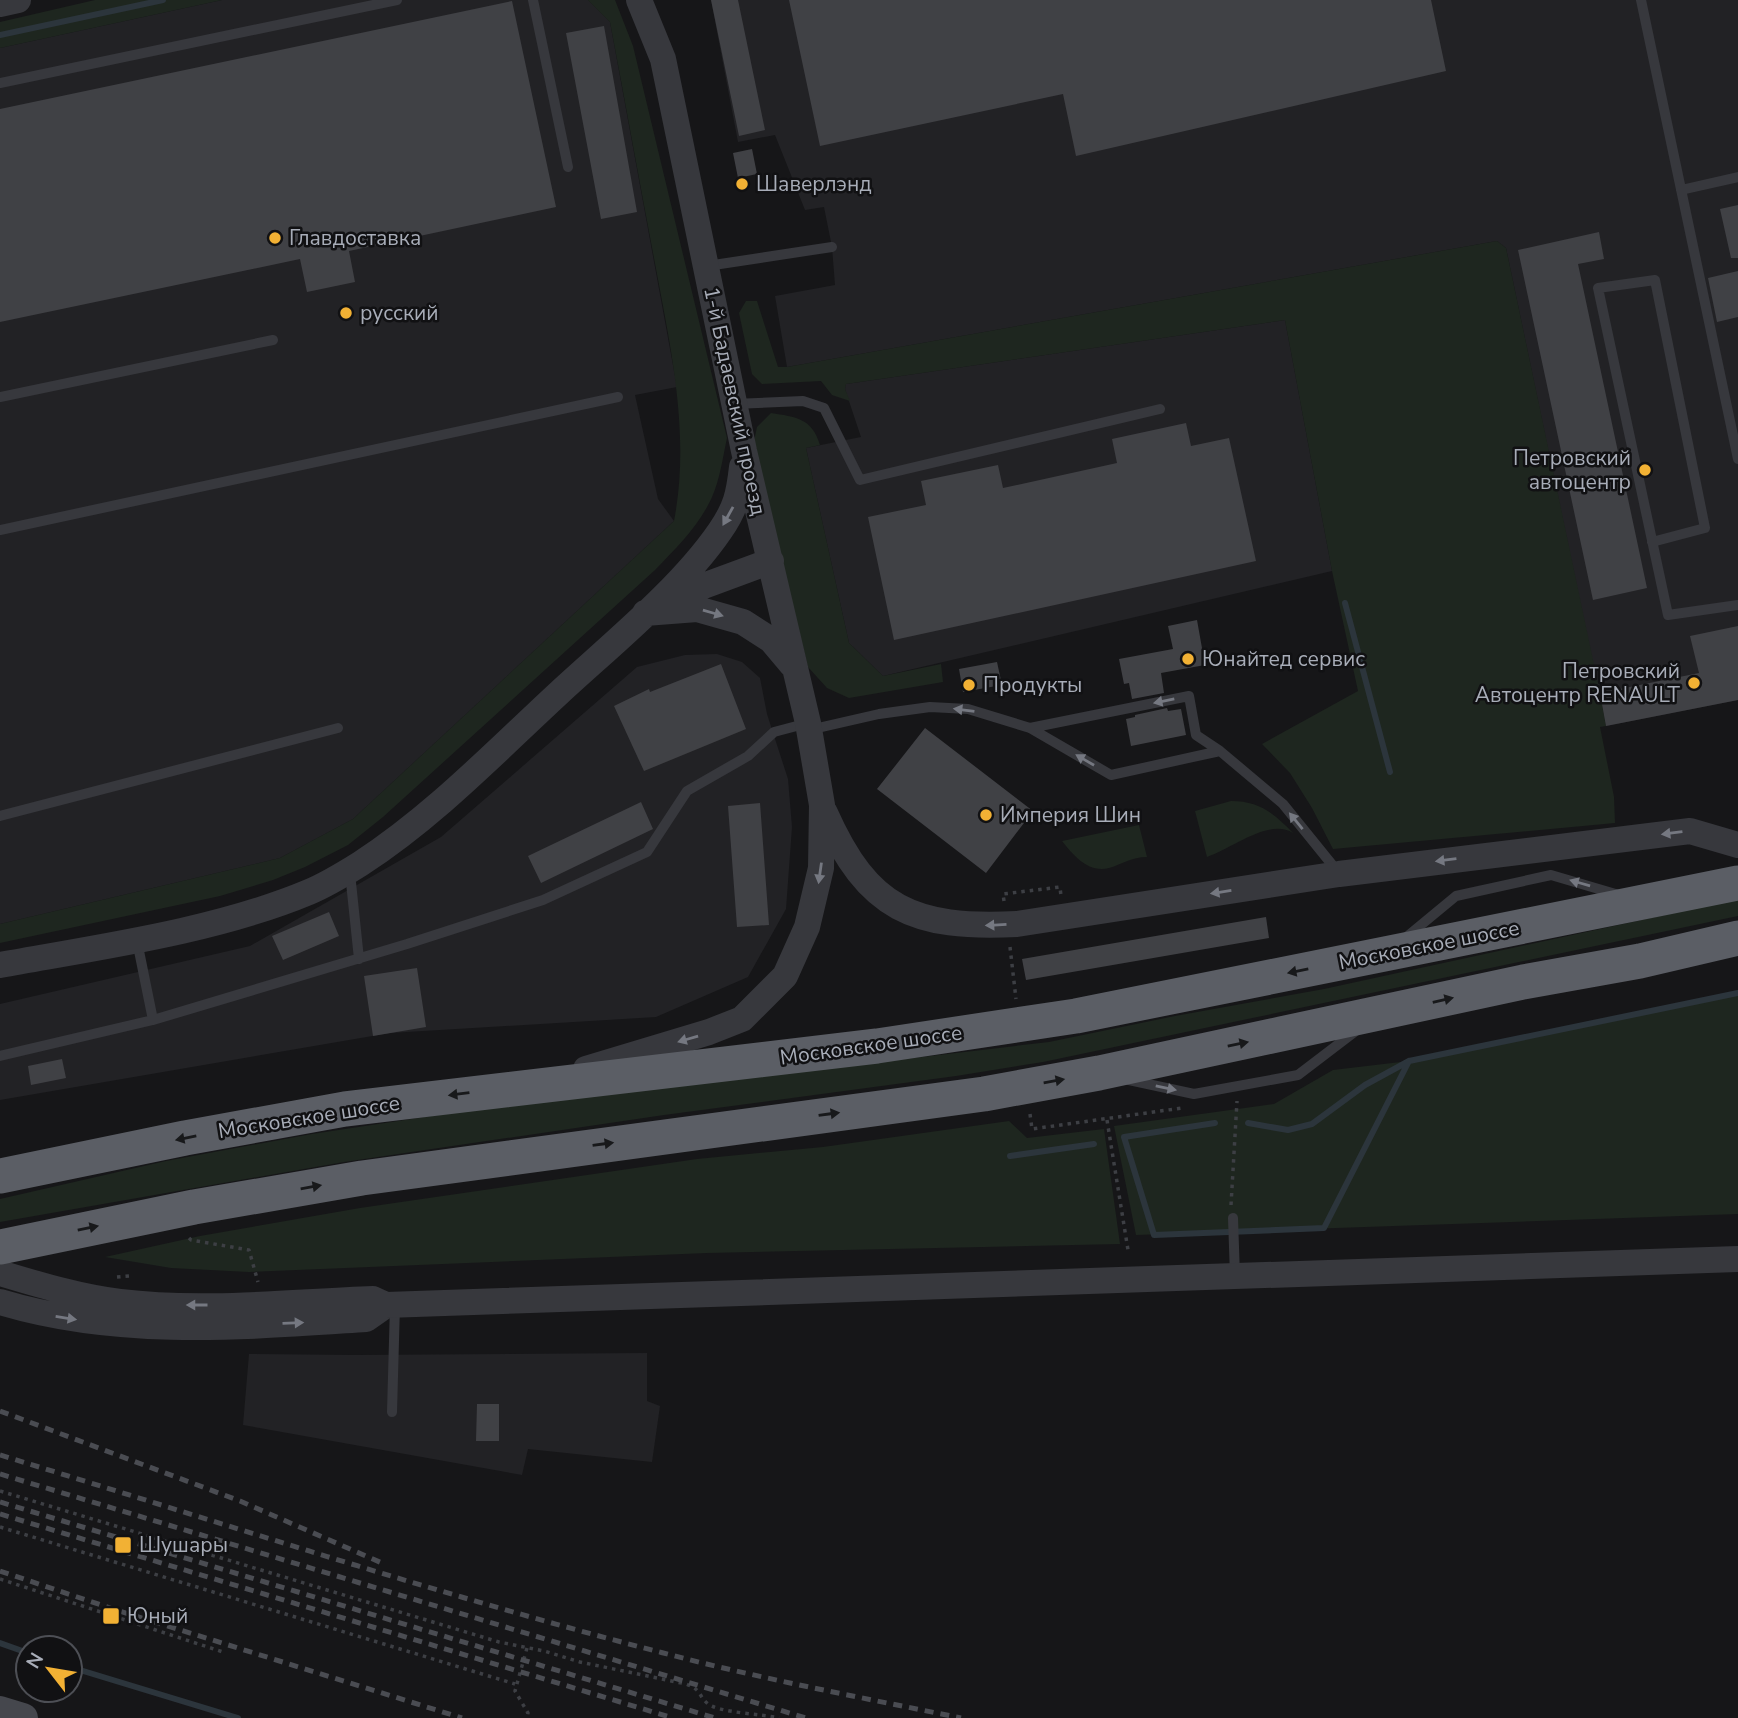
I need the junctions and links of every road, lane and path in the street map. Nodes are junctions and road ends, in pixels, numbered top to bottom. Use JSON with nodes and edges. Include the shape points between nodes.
{"nodes":[{"id":1,"x":18,"y":0,"type":"edge"},
{"id":2,"x":397,"y":0,"type":"edge"},
{"id":3,"x":533,"y":0,"type":"edge"},
{"id":4,"x":639,"y":0,"type":"edge"},
{"id":5,"x":1641,"y":0,"type":"edge"},
{"id":6,"x":0,"y":4,"type":"edge"},
{"id":7,"x":0,"y":83,"type":"edge"},
{"id":8,"x":568,"y":167,"type":"dead end"},
{"id":9,"x":1738,"y":177,"type":"edge"},
{"id":10,"x":1681,"y":190,"type":"junction"},
{"id":11,"x":832,"y":247,"type":"dead end"},
{"id":12,"x":706,"y":266,"type":"junction"},
{"id":13,"x":273,"y":340,"type":"dead end"},
{"id":14,"x":0,"y":397,"type":"edge"},
{"id":15,"x":618,"y":397,"type":"dead end"},
{"id":16,"x":734,"y":404,"type":"junction"},
{"id":17,"x":1160,"y":408,"type":"dead end"},
{"id":18,"x":744,"y":451,"type":"junction"},
{"id":19,"x":1738,"y":459,"type":"edge"},
{"id":20,"x":0,"y":530,"type":"edge"},
{"id":21,"x":1652,"y":541,"type":"junction"},
{"id":22,"x":771,"y":561,"type":"junction"},
{"id":23,"x":1738,"y":605,"type":"edge"},
{"id":24,"x":645,"y":613,"type":"junction"},
{"id":25,"x":796,"y":670,"type":"junction"},
{"id":26,"x":808,"y":726,"type":"junction"},
{"id":27,"x":338,"y":728,"type":"dead end"},
{"id":28,"x":1030,"y":728,"type":"junction"},
{"id":29,"x":1220,"y":751,"type":"junction"},
{"id":30,"x":822,"y":805,"type":"junction"},
{"id":31,"x":0,"y":816,"type":"edge"},
{"id":32,"x":1738,"y":845,"type":"edge"},
{"id":33,"x":349,"y":870,"type":"junction"},
{"id":34,"x":1339,"y":874,"type":"junction"},
{"id":35,"x":1738,"y":883,"type":"edge"},
{"id":36,"x":1059,"y":887,"type":"dead end"},
{"id":37,"x":1003,"y":894,"type":"dead end"},
{"id":38,"x":1738,"y":938,"type":"edge"},
{"id":39,"x":137,"y":939,"type":"junction"},
{"id":40,"x":1738,"y":954,"type":"edge"},
{"id":41,"x":359,"y":958,"type":"junction"},
{"id":42,"x":1640,"y":961,"type":"junction"},
{"id":43,"x":0,"y":965,"type":"edge"},
{"id":44,"x":153,"y":1020,"type":"junction"},
{"id":45,"x":0,"y":1056,"type":"edge"},
{"id":46,"x":527,"y":1086,"type":"junction"},
{"id":47,"x":1237,"y":1099,"type":"dead end"},
{"id":48,"x":1107,"y":1120,"type":"dead end"},
{"id":49,"x":1094,"y":1122,"type":"dead end"},
{"id":50,"x":1032,"y":1129,"type":"dead end"},
{"id":51,"x":0,"y":1176,"type":"edge"},
{"id":52,"x":1233,"y":1218,"type":"joint"},
{"id":53,"x":190,"y":1238,"type":"dead end"},
{"id":54,"x":10,"y":1244,"type":"edge"},
{"id":55,"x":1128,"y":1250,"type":"dead end"},
{"id":56,"x":1738,"y":1259,"type":"edge"},
{"id":57,"x":0,"y":1273,"type":"edge"},
{"id":58,"x":1235,"y":1276,"type":"junction"},
{"id":59,"x":258,"y":1282,"type":"dead end"},
{"id":60,"x":0,"y":1302,"type":"edge"},
{"id":61,"x":391,"y":1305,"type":"junction"},
{"id":62,"x":392,"y":1412,"type":"dead end"},
{"id":63,"x":0,"y":1491,"type":"edge"},
{"id":64,"x":0,"y":1527,"type":"edge"},
{"id":65,"x":0,"y":1579,"type":"edge"},
{"id":66,"x":527,"y":1648,"type":"junction"},
{"id":67,"x":223,"y":1652,"type":"dead end"},
{"id":68,"x":515,"y":1684,"type":"junction"},
{"id":69,"x":0,"y":1710,"type":"edge"},
{"id":70,"x":23,"y":1718,"type":"edge"},
{"id":71,"x":527,"y":1718,"type":"edge"},
{"id":72,"x":779,"y":1718,"type":"edge"}],
"edges":[{"from":1,"to":6,"type":"street"},
{"from":2,"to":7,"type":"lane"},
{"from":3,"to":8,"type":"lane"},
{"from":4,"to":12,"type":"street","name":"1-й Бадаевский проезд","via":[[663,59]]},
{"from":5,"to":10,"type":"lane"},
{"from":9,"to":10,"type":"lane"},
{"from":10,"to":19,"type":"lane"},
{"from":11,"to":12,"type":"lane"},
{"from":12,"to":16,"type":"street","name":"1-й Бадаевский проезд"},
{"from":13,"to":14,"type":"lane"},
{"from":15,"to":20,"type":"lane"},
{"from":16,"to":17,"type":"lane","via":[[803,401],[824,408],[860,480]]},
{"from":16,"to":18,"type":"street","name":"1-й Бадаевский проезд"},
{"from":18,"to":22,"type":"street","name":"1-й Бадаевский проезд"},
{"from":18,"to":24,"type":"street","one_way":true,"via":[[738,499],[720,531]]},
{"from":21,"to":21,"type":"lane","via":[[1705,528],[1655,280],[1598,288]]},
{"from":21,"to":23,"type":"lane","via":[[1668,615]]},
{"from":22,"to":24,"type":"street"},
{"from":22,"to":25,"type":"street","name":"1-й Бадаевский проезд"},
{"from":24,"to":25,"type":"street","one_way":true,"via":[[697,609],[743,622],[771,640]]},
{"from":24,"to":33,"type":"street","via":[[437,807],[390,845]]},
{"from":25,"to":26,"type":"street","name":"1-й Бадаевский проезд"},
{"from":28,"to":26,"type":"lane","one_way":true,"via":[[968,709],[930,708]]},
{"from":26,"to":30,"type":"street","name":"1-й Бадаевский проезд"},
{"from":26,"to":41,"type":"lane","via":[[774,733],[748,756],[687,791],[648,852],[543,900]]},
{"from":27,"to":31,"type":"lane"},
{"from":29,"to":28,"type":"lane","one_way":true,"via":[[1111,775]]},
{"from":29,"to":28,"type":"lane","one_way":true,"via":[[1196,734],[1189,696]]},
{"from":34,"to":29,"type":"lane","one_way":true,"via":[[1283,804]]},
{"from":34,"to":30,"type":"street","one_way":true,"via":[[1017,924],[953,923],[902,910],[881,897],[861,878],[839,844]]},
{"from":30,"to":46,"type":"street","one_way":true,"via":[[816,898],[785,976],[764,999],[731,1025]]},
{"from":32,"to":34,"type":"street","one_way":true,"via":[[1690,831]]},
{"from":33,"to":39,"type":"street","via":[[310,892],[247,914]]},
{"from":33,"to":41,"type":"lane"},
{"from":35,"to":46,"type":"highway","name":"Московское шоссе","one_way":true,"via":[[1063,1018],[877,1046]]},
{"from":36,"to":37,"type":"path"},
{"from":38,"to":42,"type":"highway"},
{"from":39,"to":43,"type":"street"},
{"from":39,"to":44,"type":"lane"},
{"from":40,"to":42,"type":"street","via":[[1695,962]]},
{"from":41,"to":44,"type":"lane"},
{"from":54,"to":42,"type":"highway","one_way":true,"via":[[362,1178],[984,1094]]},
{"from":44,"to":45,"type":"lane"},
{"from":46,"to":51,"type":"highway","name":"Московское шоссе","one_way":true,"via":[[345,1109]]},
{"from":47,"to":52,"type":"path"},
{"from":48,"to":55,"type":"path"},
{"from":49,"to":50,"type":"path"},
{"from":52,"to":58,"type":"lane"},
{"from":53,"to":59,"type":"path","via":[[249,1250]]},
{"from":56,"to":58,"type":"street"},
{"from":61,"to":57,"type":"street","one_way":true,"via":[[373,1298],[164,1306],[61,1292]]},
{"from":58,"to":61,"type":"street"},
{"from":60,"to":61,"type":"street","one_way":true,"via":[[62,1317],[158,1327],[366,1319]]},
{"from":61,"to":62,"type":"lane"},
{"from":63,"to":66,"type":"path"},
{"from":64,"to":68,"type":"path"},
{"from":65,"to":67,"type":"path"},
{"from":66,"to":68,"type":"path"},
{"from":66,"to":72,"type":"path","via":[[686,1684],[698,1690],[706,1703]]},
{"from":68,"to":71,"type":"path"},
{"from":69,"to":70,"type":"main road"}]}
